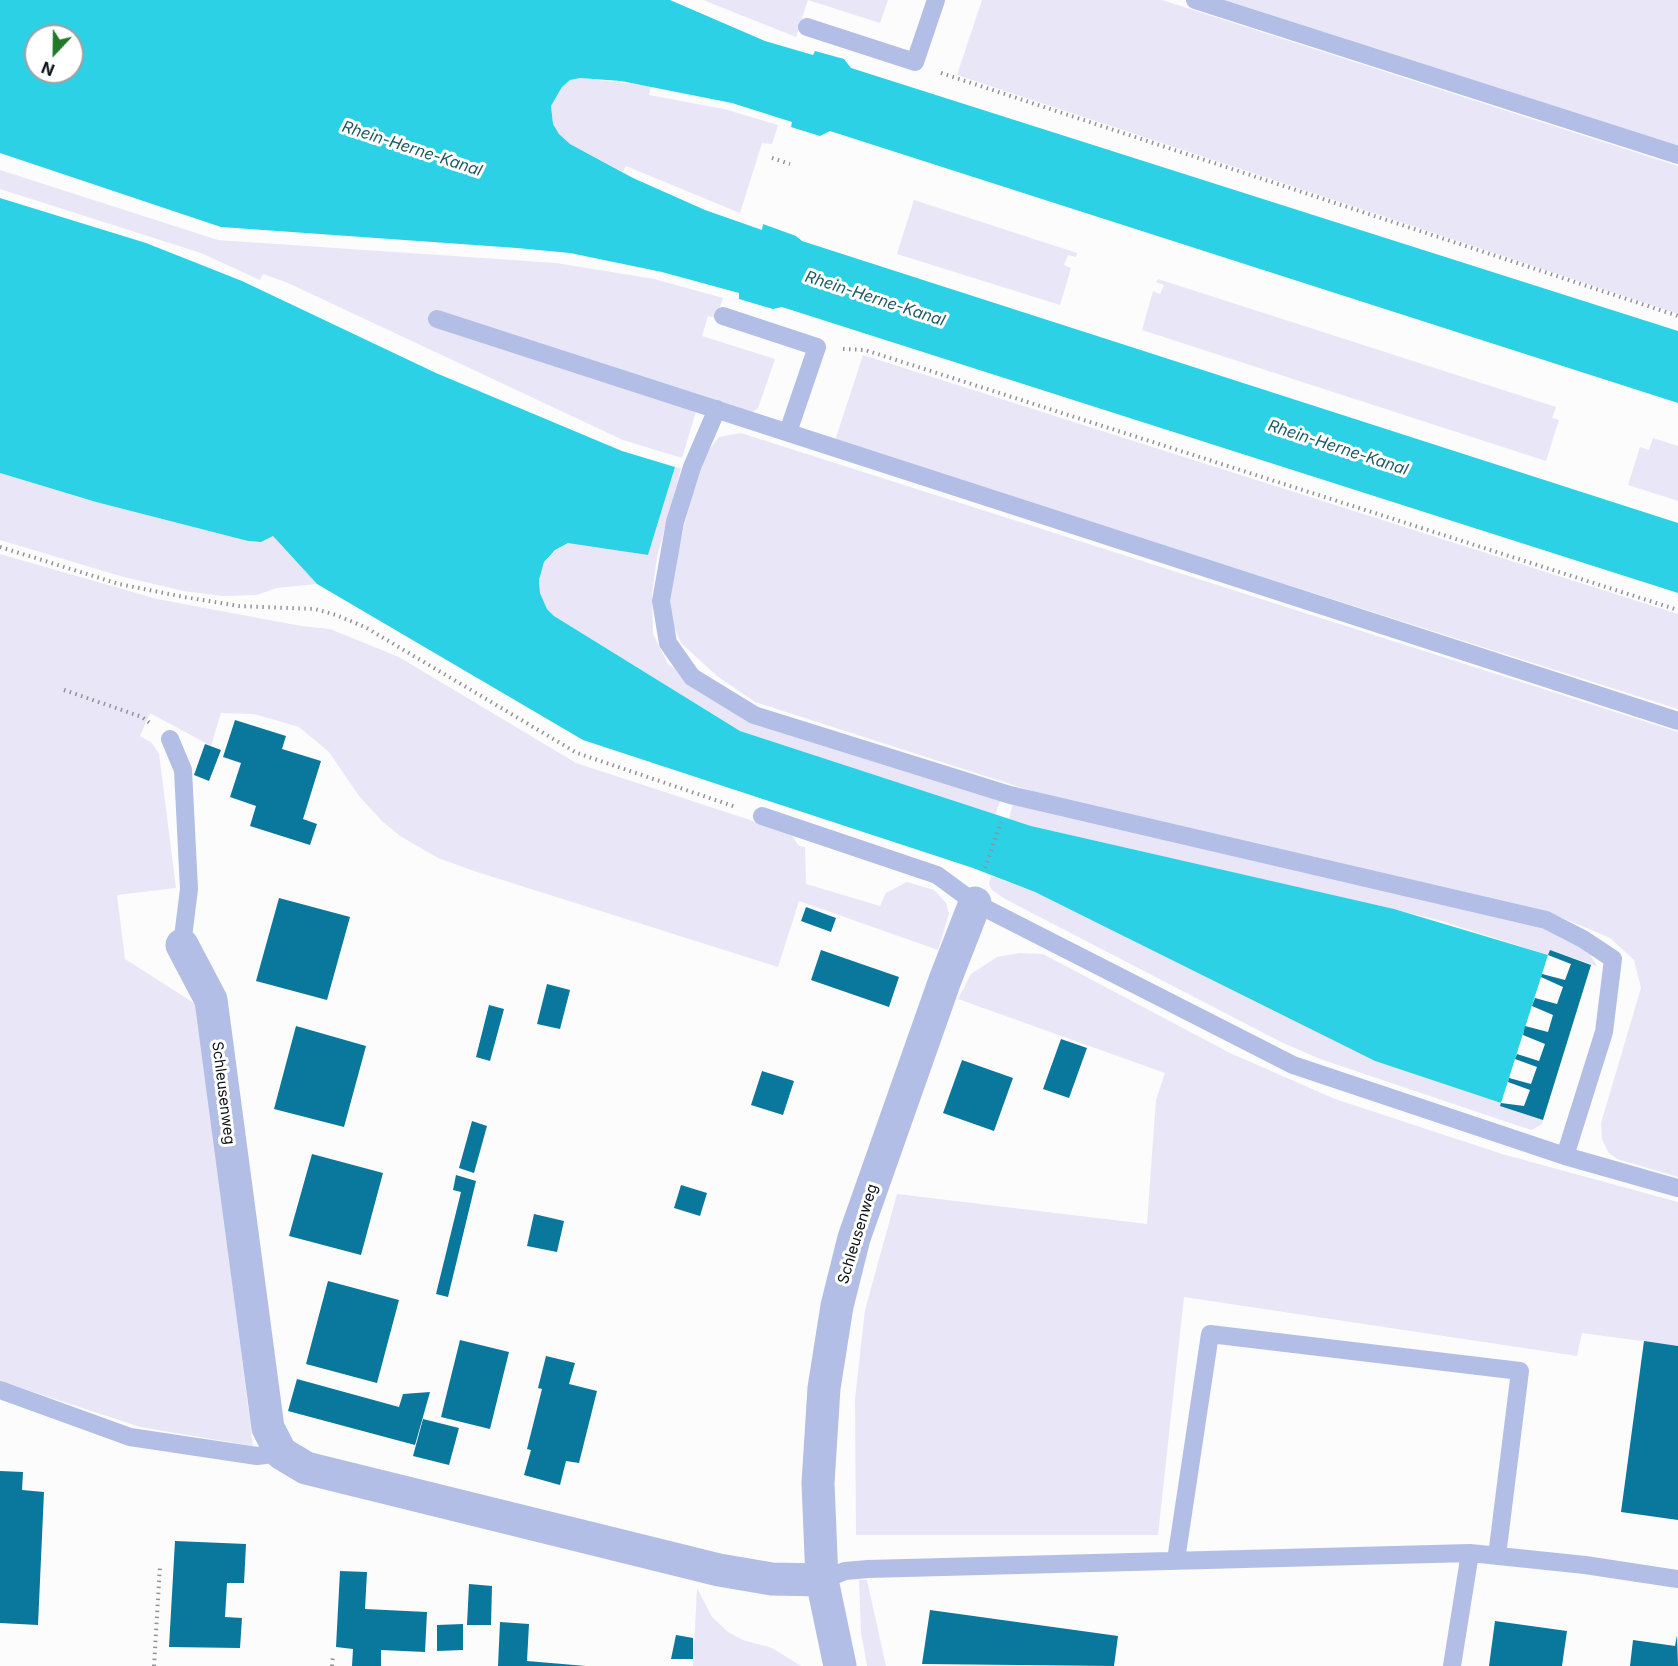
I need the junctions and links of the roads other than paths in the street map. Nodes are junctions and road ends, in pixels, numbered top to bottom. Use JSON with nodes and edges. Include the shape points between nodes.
{"nodes":[{"id":1,"x":936,"y":0,"type":"edge"},
{"id":2,"x":1195,"y":0,"type":"edge"},
{"id":3,"x":807,"y":27,"type":"dead end"},
{"id":4,"x":1678,"y":155,"type":"edge"},
{"id":5,"x":723,"y":316,"type":"dead end"},
{"id":6,"x":437,"y":319,"type":"dead end"},
{"id":7,"x":717,"y":409,"type":"junction"},
{"id":8,"x":788,"y":432,"type":"junction"},
{"id":9,"x":1678,"y":721,"type":"edge"},
{"id":10,"x":170,"y":739,"type":"road end"},
{"id":11,"x":762,"y":816,"type":"road end"},
{"id":12,"x":979,"y":888,"type":"junction"},
{"id":13,"x":182,"y":945,"type":"joint"},
{"id":14,"x":1565,"y":1156,"type":"junction"},
{"id":15,"x":1678,"y":1188,"type":"edge"},
{"id":16,"x":0,"y":1390,"type":"edge"},
{"id":17,"x":281,"y":1453,"type":"junction"},
{"id":18,"x":1470,"y":1553,"type":"junction"},
{"id":19,"x":1497,"y":1556,"type":"junction"},
{"id":20,"x":1176,"y":1560,"type":"junction"},
{"id":21,"x":1678,"y":1579,"type":"edge"},
{"id":22,"x":822,"y":1580,"type":"junction"},
{"id":23,"x":840,"y":1666,"type":"edge"},
{"id":24,"x":1452,"y":1666,"type":"edge"}],
"edges":[{"from":1,"to":3,"type":"lane","via":[[915,62]]},
{"from":2,"to":4,"type":"lane"},
{"from":5,"to":8,"type":"lane","via":[[817,347]]},
{"from":6,"to":7,"type":"lane"},
{"from":7,"to":8,"type":"lane"},
{"from":7,"to":14,"type":"lane","via":[[692,467],[675,522],[661,601],[668,644],[692,677],[754,715],[1010,795],[1546,920],[1583,939],[1613,959],[1604,1032]]},
{"from":8,"to":9,"type":"lane"},
{"from":10,"to":13,"type":"lane","name":"Schleusenweg","via":[[183,770],[189,889]]},
{"from":11,"to":12,"type":"lane"},
{"from":12,"to":14,"type":"lane","via":[[1293,1065]]},
{"from":12,"to":22,"type":"street","name":"Schleusenweg","via":[[854,1238],[837,1306],[824,1388],[818,1482]]},
{"from":13,"to":17,"type":"street","name":"Schleusenweg","via":[[211,1000],[268,1428]]},
{"from":14,"to":15,"type":"lane"},
{"from":16,"to":17,"type":"lane","via":[[130,1437],[257,1456]]},
{"from":17,"to":22,"type":"street","via":[[306,1468],[719,1570],[772,1579]]},
{"from":18,"to":19,"type":"lane"},
{"from":18,"to":20,"type":"lane"},
{"from":18,"to":24,"type":"lane"},
{"from":19,"to":20,"type":"lane","via":[[1520,1371],[1209,1334]]},
{"from":19,"to":21,"type":"lane"},
{"from":20,"to":22,"type":"lane","via":[[868,1569],[845,1571]]},
{"from":22,"to":23,"type":"street","name":"Schleusenweg"}]}
